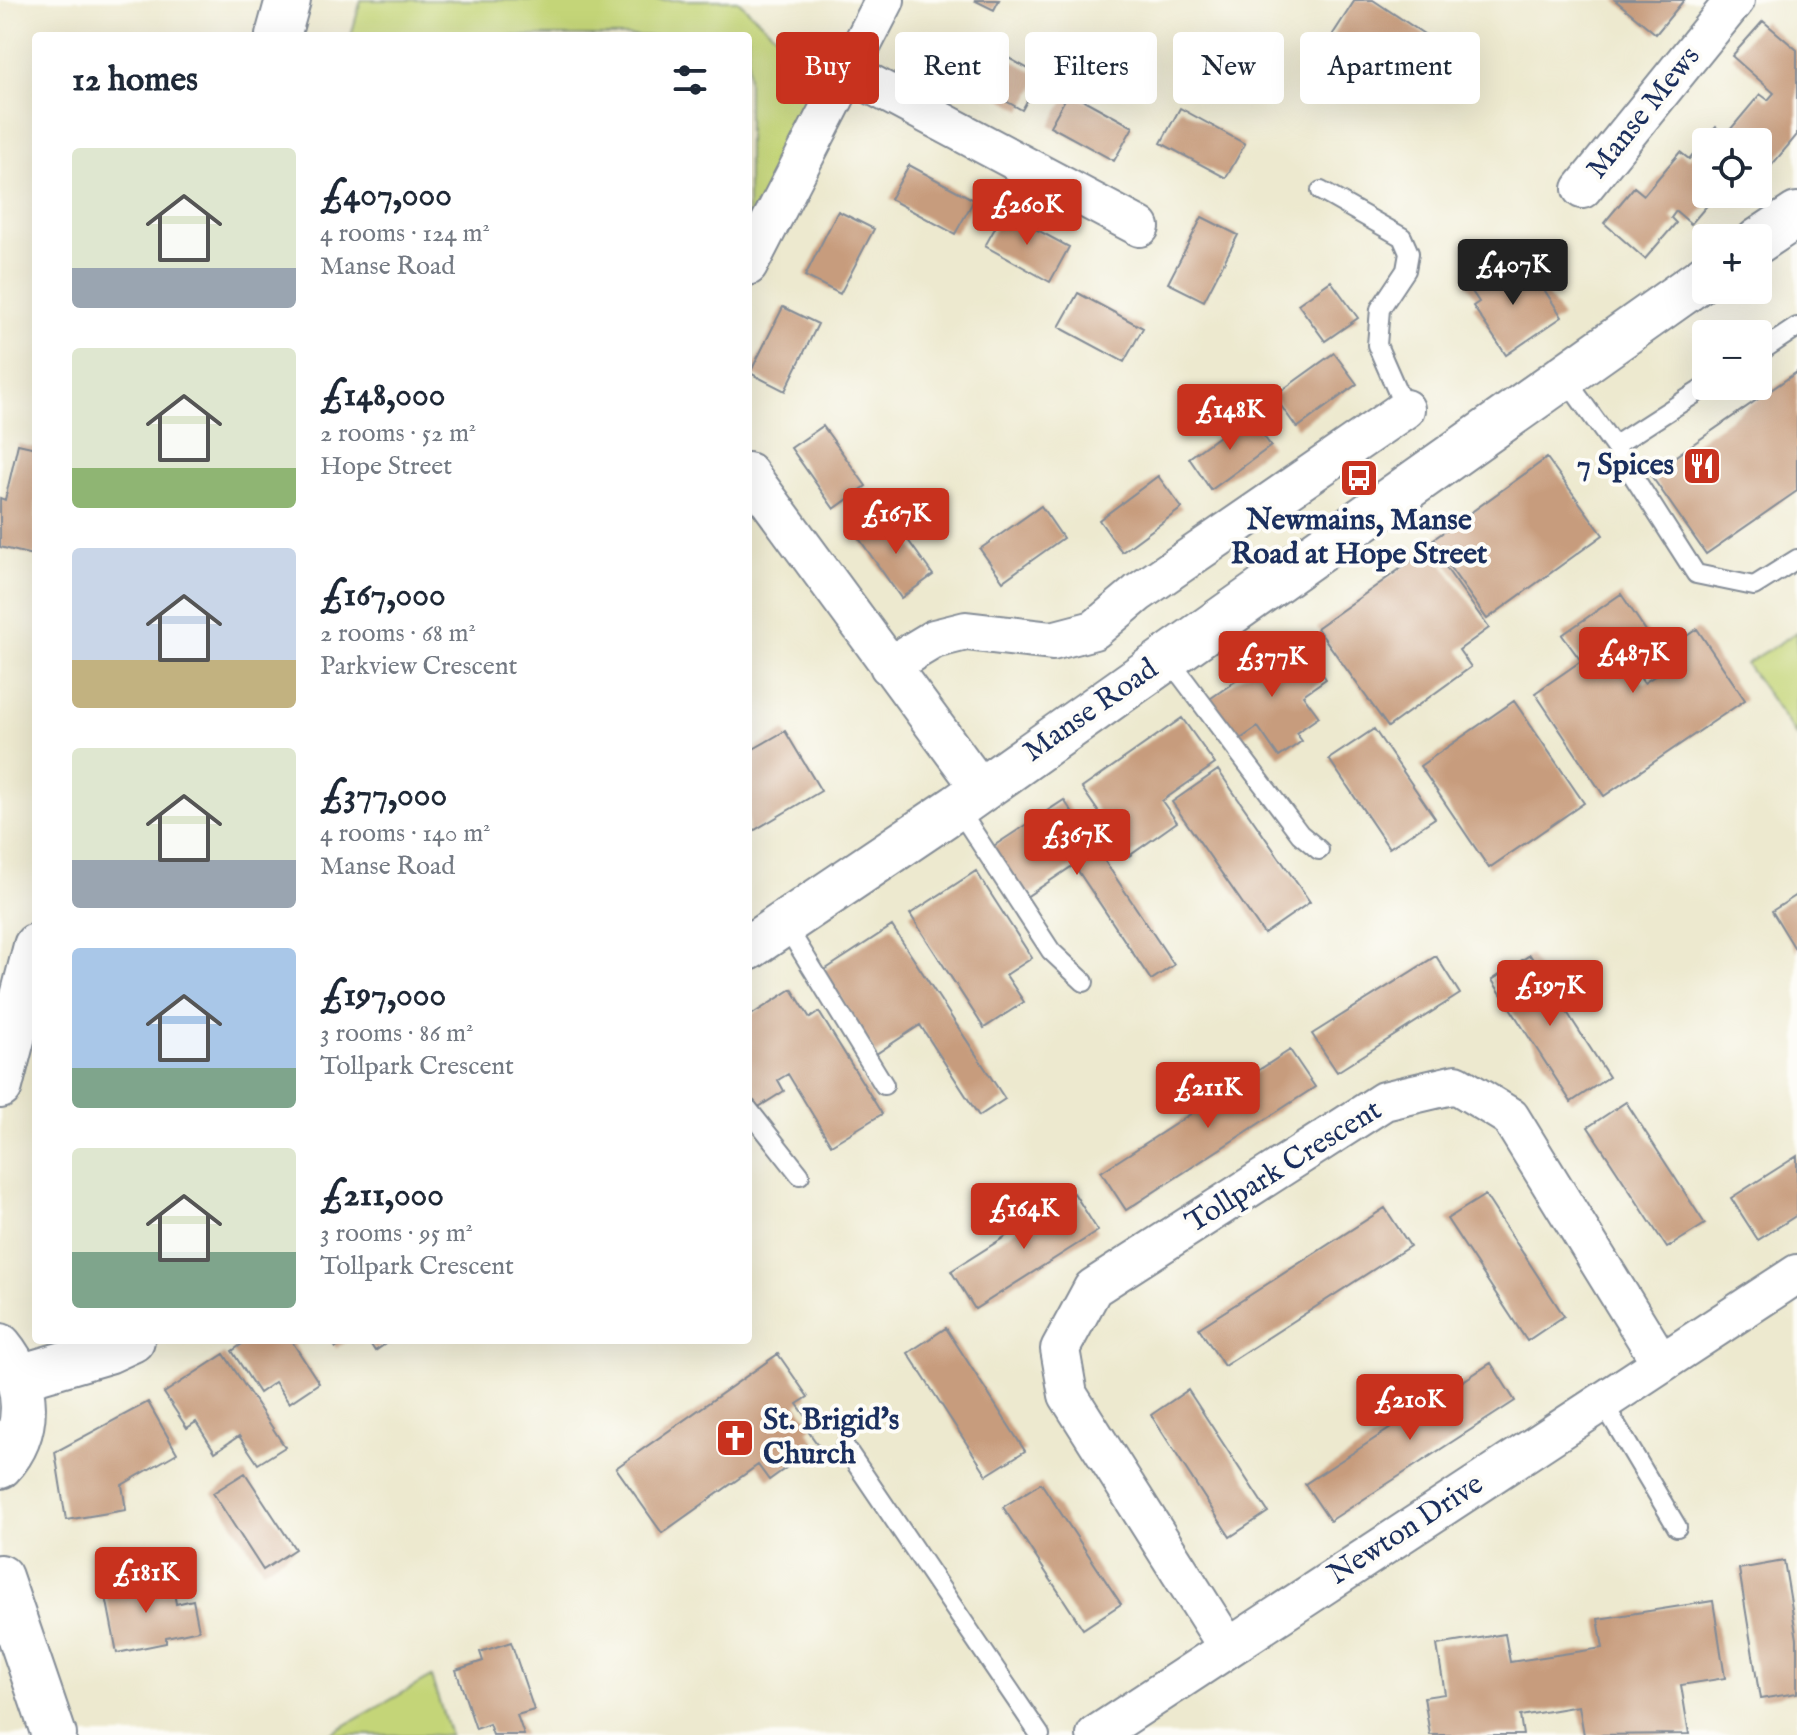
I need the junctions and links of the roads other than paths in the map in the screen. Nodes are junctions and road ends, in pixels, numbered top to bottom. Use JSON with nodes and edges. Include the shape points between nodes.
{"nodes":[{"id":1,"x":288,"y":0,"type":"edge"},
{"id":2,"x":885,"y":0,"type":"edge"},
{"id":3,"x":1735,"y":0,"type":"edge"},
{"id":4,"x":279,"y":32,"type":"edge"},
{"id":5,"x":869,"y":32,"type":"edge"},
{"id":6,"x":879,"y":88,"type":"edge"},
{"id":7,"x":832,"y":104,"type":"edge"},
{"id":8,"x":1582,"y":189,"type":"dead end"},
{"id":9,"x":1321,"y":191,"type":"dead end"},
{"id":10,"x":1797,"y":215,"type":"edge"},
{"id":11,"x":1140,"y":227,"type":"dead end"},
{"id":12,"x":1772,"y":232,"type":"edge"},
{"id":13,"x":752,"y":258,"type":"edge"},
{"id":14,"x":1692,"y":286,"type":"edge"},
{"id":15,"x":1797,"y":327,"type":"edge"},
{"id":16,"x":1772,"y":344,"type":"edge"},
{"id":17,"x":1564,"y":377,"type":"junction"},
{"id":18,"x":1692,"y":396,"type":"edge"},
{"id":19,"x":1405,"y":409,"type":"joint"},
{"id":20,"x":1614,"y":446,"type":"junction"},
{"id":21,"x":752,"y":478,"type":"edge"},
{"id":22,"x":1797,"y":559,"type":"edge"},
{"id":23,"x":1167,"y":657,"type":"junction"},
{"id":24,"x":889,"y":666,"type":"junction"},
{"id":25,"x":969,"y":798,"type":"junction"},
{"id":26,"x":1319,"y":850,"type":"dead end"},
{"id":27,"x":785,"y":924,"type":"junction"},
{"id":28,"x":752,"y":945,"type":"edge"},
{"id":29,"x":32,"y":962,"type":"edge"},
{"id":30,"x":1084,"y":982,"type":"dead end"},
{"id":31,"x":884,"y":1085,"type":"dead end"},
{"id":32,"x":0,"y":1086,"type":"edge"},
{"id":33,"x":752,"y":1114,"type":"edge"},
{"id":34,"x":800,"y":1175,"type":"dead end"},
{"id":35,"x":1797,"y":1274,"type":"edge"},
{"id":36,"x":123,"y":1344,"type":"edge"},
{"id":37,"x":1660,"y":1361,"type":"junction"},
{"id":38,"x":10,"y":1362,"type":"edge"},
{"id":39,"x":1602,"y":1401,"type":"junction"},
{"id":40,"x":845,"y":1447,"type":"dead end"},
{"id":41,"x":0,"y":1466,"type":"edge"},
{"id":42,"x":1677,"y":1527,"type":"dead end"},
{"id":43,"x":0,"y":1577,"type":"edge"},
{"id":44,"x":1227,"y":1646,"type":"junction"},
{"id":45,"x":54,"y":1735,"type":"edge"},
{"id":46,"x":1040,"y":1735,"type":"edge"},
{"id":47,"x":1096,"y":1735,"type":"edge"}],
"edges":[{"from":1,"to":4,"type":"main road"},
{"from":2,"to":5,"type":"street"},
{"from":3,"to":8,"type":"street","name":"Manse Mews"},
{"from":6,"to":11,"type":"street"},
{"from":7,"to":13,"type":"street"},
{"from":9,"to":19,"type":"lane","via":[[1402,237],[1409,253],[1406,270],[1380,309],[1377,345]]},
{"from":10,"to":12,"type":"main road"},
{"from":14,"to":17,"type":"main road","name":"Manse Road"},
{"from":15,"to":16,"type":"lane"},
{"from":17,"to":20,"type":"lane"},
{"from":17,"to":23,"type":"main road","name":"Manse Road"},
{"from":18,"to":20,"type":"lane"},
{"from":19,"to":24,"type":"street","via":[[1138,593],[1094,630],[1052,641],[966,631],[934,639]]},
{"from":20,"to":22,"type":"lane","via":[[1696,574],[1754,586]]},
{"from":21,"to":24,"type":"street"},
{"from":23,"to":25,"type":"main road","name":"Manse Road"},
{"from":23,"to":26,"type":"lane","via":[[1300,834]]},
{"from":24,"to":25,"type":"street"},
{"from":25,"to":27,"type":"main road","name":"Manse Road"},
{"from":25,"to":30,"type":"lane","via":[[1051,951]]},
{"from":27,"to":28,"type":"main road","name":"Manse Road"},
{"from":27,"to":31,"type":"lane"},
{"from":29,"to":32,"type":"main road"},
{"from":33,"to":34,"type":"lane"},
{"from":35,"to":37,"type":"street","name":"Newton Drive"},
{"from":36,"to":38,"type":"main road","via":[[108,1351]]},
{"from":37,"to":39,"type":"street","name":"Newton Drive"},
{"from":37,"to":44,"type":"street","name":"Tollpark Crescent","via":[[1510,1117],[1456,1084],[1384,1101],[1093,1288],[1060,1349],[1068,1395]]},
{"from":38,"to":41,"type":"main road","via":[[24,1405],[21,1426]]},
{"from":39,"to":42,"type":"lane"},
{"from":39,"to":44,"type":"street","name":"Newton Drive"},
{"from":40,"to":46,"type":"lane"},
{"from":43,"to":45,"type":"main road"},
{"from":44,"to":47,"type":"street","name":"Newton Drive"}]}
